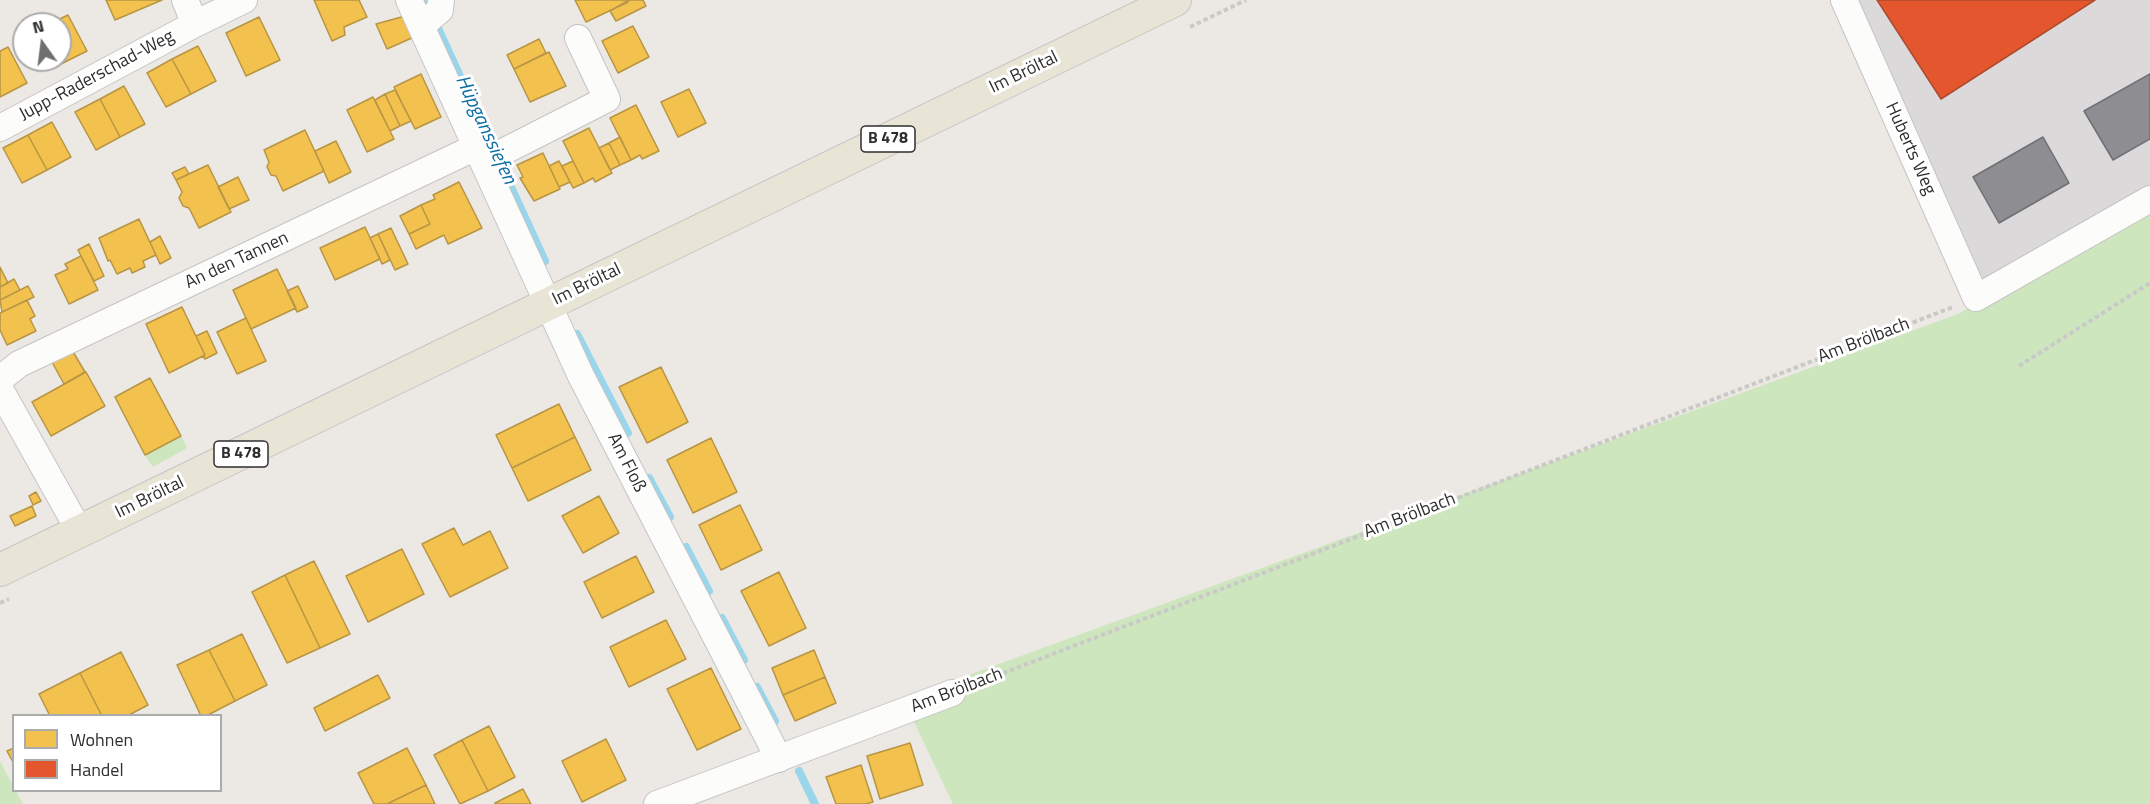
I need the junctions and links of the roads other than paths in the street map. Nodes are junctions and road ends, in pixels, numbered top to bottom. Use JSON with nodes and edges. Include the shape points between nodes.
{"nodes":[{"id":1,"x":185,"y":0,"type":"edge"},
{"id":2,"x":244,"y":0,"type":"edge"},
{"id":3,"x":409,"y":0,"type":"edge"},
{"id":4,"x":441,"y":0,"type":"edge"},
{"id":5,"x":1175,"y":0,"type":"edge"},
{"id":6,"x":1844,"y":0,"type":"edge"},
{"id":7,"x":195,"y":24,"type":"junction"},
{"id":8,"x":421,"y":26,"type":"junction"},
{"id":9,"x":578,"y":38,"type":"dead end"},
{"id":10,"x":0,"y":128,"type":"edge"},
{"id":11,"x":488,"y":153,"type":"junction"},
{"id":12,"x":2150,"y":199,"type":"edge"},
{"id":13,"x":549,"y":304,"type":"junction"},
{"id":14,"x":0,"y":379,"type":"edge"},
{"id":15,"x":0,"y":389,"type":"edge"},
{"id":16,"x":80,"y":532,"type":"junction"},
{"id":17,"x":0,"y":570,"type":"edge"},
{"id":18,"x":952,"y":693,"type":"road end"},
{"id":19,"x":779,"y":759,"type":"junction"},
{"id":20,"x":657,"y":804,"type":"edge"}],
"edges":[{"from":1,"to":7,"type":"street"},
{"from":2,"to":7,"type":"street"},
{"from":3,"to":8,"type":"street","name":"Am Floß"},
{"from":4,"to":8,"type":"street","via":[[440,10]]},
{"from":5,"to":13,"type":"main road","name":"Im Bröltal","number":"B 478"},
{"from":6,"to":12,"type":"street","name":"Huberts Weg","via":[[1976,298]]},
{"from":7,"to":10,"type":"street","name":"Jupp-Raderschad-Weg"},
{"from":8,"to":11,"type":"street","name":"Am Floß"},
{"from":9,"to":11,"type":"street","via":[[607,99]]},
{"from":11,"to":13,"type":"street","name":"Am Floß"},
{"from":11,"to":14,"type":"street","name":"An den Tannen","via":[[19,364]]},
{"from":13,"to":16,"type":"main road","name":"Im Bröltal","number":"B 478"},
{"from":13,"to":19,"type":"street","name":"Am Floß","via":[[581,376]]},
{"from":15,"to":16,"type":"street"},
{"from":16,"to":17,"type":"main road","name":"Im Bröltal","number":"B 478"},
{"from":18,"to":19,"type":"street","name":"Am Brölbach"},
{"from":19,"to":20,"type":"street","name":"Am Brölbach"}]}
